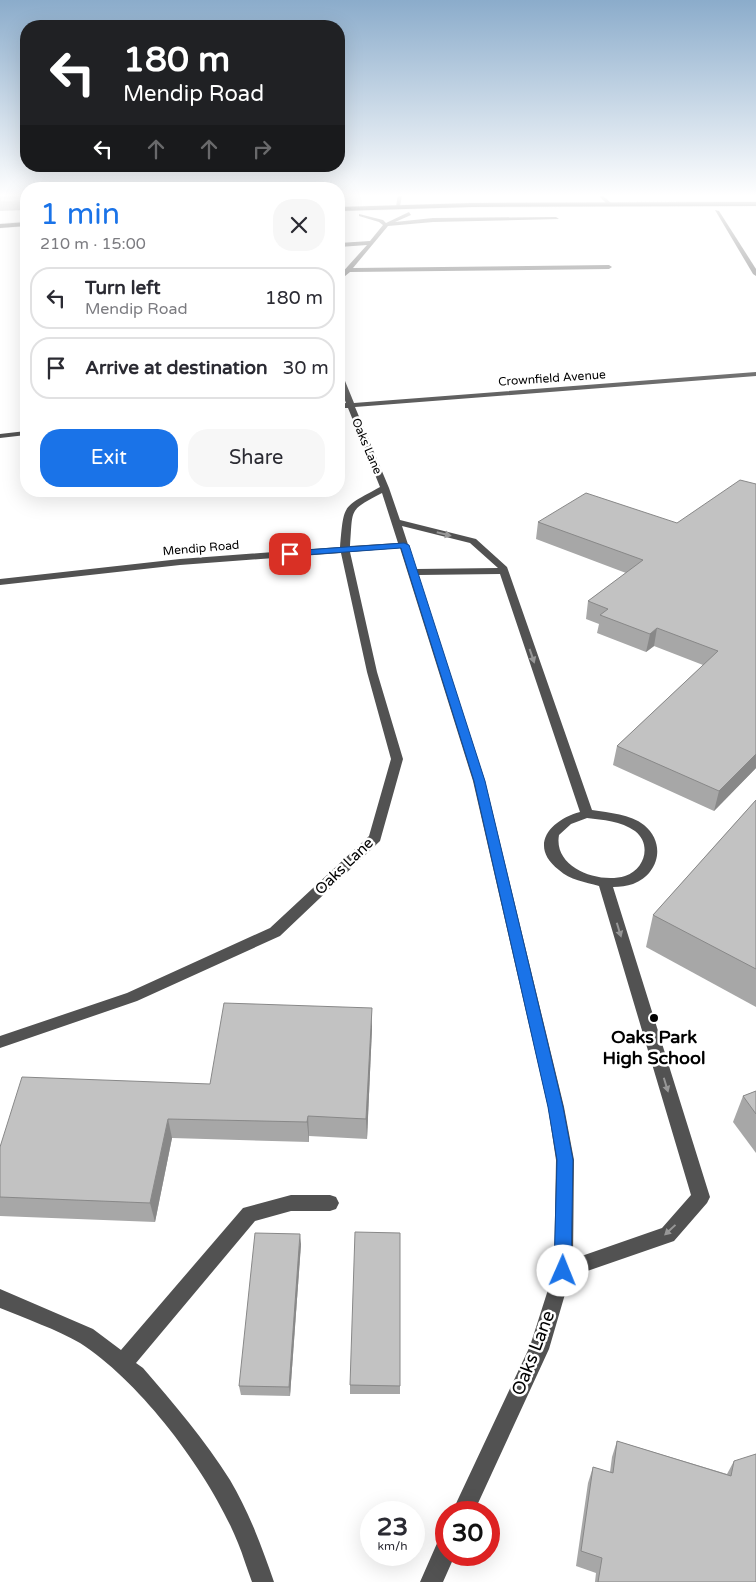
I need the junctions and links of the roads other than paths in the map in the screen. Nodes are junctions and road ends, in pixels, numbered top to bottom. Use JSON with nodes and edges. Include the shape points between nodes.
{"nodes":[{"id":1,"x":451,"y":269,"type":"edge"},
{"id":2,"x":350,"y":270,"type":"joint"},
{"id":3,"x":345,"y":274,"type":"edge"},
{"id":4,"x":756,"y":374,"type":"edge"},
{"id":5,"x":345,"y":406,"type":"edge"},
{"id":6,"x":345,"y":408,"type":"edge"},
{"id":7,"x":20,"y":434,"type":"edge"},
{"id":8,"x":0,"y":436,"type":"edge"},
{"id":9,"x":385,"y":488,"type":"junction"},
{"id":10,"x":396,"y":522,"type":"junction"},
{"id":11,"x":404,"y":545,"type":"junction"},
{"id":12,"x":345,"y":550,"type":"junction"},
{"id":13,"x":503,"y":571,"type":"junction"},
{"id":14,"x":413,"y":572,"type":"junction"},
{"id":15,"x":0,"y":582,"type":"edge"},
{"id":16,"x":586,"y":814,"type":"junction"},
{"id":17,"x":605,"y":883,"type":"junction"},
{"id":18,"x":0,"y":1042,"type":"edge"},
{"id":19,"x":330,"y":1203,"type":"dead end"},
{"id":20,"x":563,"y":1271,"type":"junction"},
{"id":21,"x":0,"y":1298,"type":"edge"},
{"id":22,"x":122,"y":1364,"type":"junction"},
{"id":23,"x":468,"y":1501,"type":"edge"},
{"id":24,"x":438,"y":1566,"type":"edge"},
{"id":25,"x":263,"y":1582,"type":"edge"},
{"id":26,"x":431,"y":1582,"type":"edge"}],
"edges":[{"from":1,"to":2,"type":"street"},
{"from":2,"to":3,"type":"street"},
{"from":4,"to":5,"type":"street","name":"Crownfield Avenue"},
{"from":6,"to":9,"type":"street","name":"Oaks Lane"},
{"from":7,"to":8,"type":"street"},
{"from":9,"to":10,"type":"street","name":"Oaks Lane"},
{"from":9,"to":12,"type":"street","name":"Oaks Lane","via":[[355,504],[348,512]]},
{"from":10,"to":11,"type":"street","name":"Oaks Lane"},
{"from":10,"to":13,"type":"street","one_way":true,"via":[[473,541]]},
{"from":11,"to":12,"type":"street","name":"Mendip Road"},
{"from":11,"to":14,"type":"street","name":"Oaks Lane"},
{"from":12,"to":15,"type":"street","name":"Mendip Road","via":[[180,562]]},
{"from":12,"to":18,"type":"street","name":"Oaks Lane","via":[[372,672],[397,759],[375,838],[274,932],[132,997]]},
{"from":13,"to":14,"type":"street"},
{"from":13,"to":16,"type":"street","one_way":true},
{"from":14,"to":20,"type":"street","name":"Oaks Lane","via":[[479,781],[556,1107],[565,1160]]},
{"from":16,"to":17,"type":"street","via":[[561,824],[553,832],[550,843],[553,854],[573,874]]},
{"from":16,"to":17,"type":"street","via":[[620,818],[646,834],[652,846],[651,863],[637,877]]},
{"from":17,"to":20,"type":"street","one_way":true,"via":[[701,1197],[668,1235]]},
{"from":19,"to":22,"type":"street","via":[[291,1203],[249,1214]]},
{"from":20,"to":23,"type":"street","name":"Oaks Lane","via":[[539,1349]]},
{"from":21,"to":22,"type":"street","via":[[86,1336]]},
{"from":22,"to":25,"type":"street","via":[[136,1375],[182,1429],[222,1488],[247,1537]]},
{"from":24,"to":26,"type":"street"}]}
